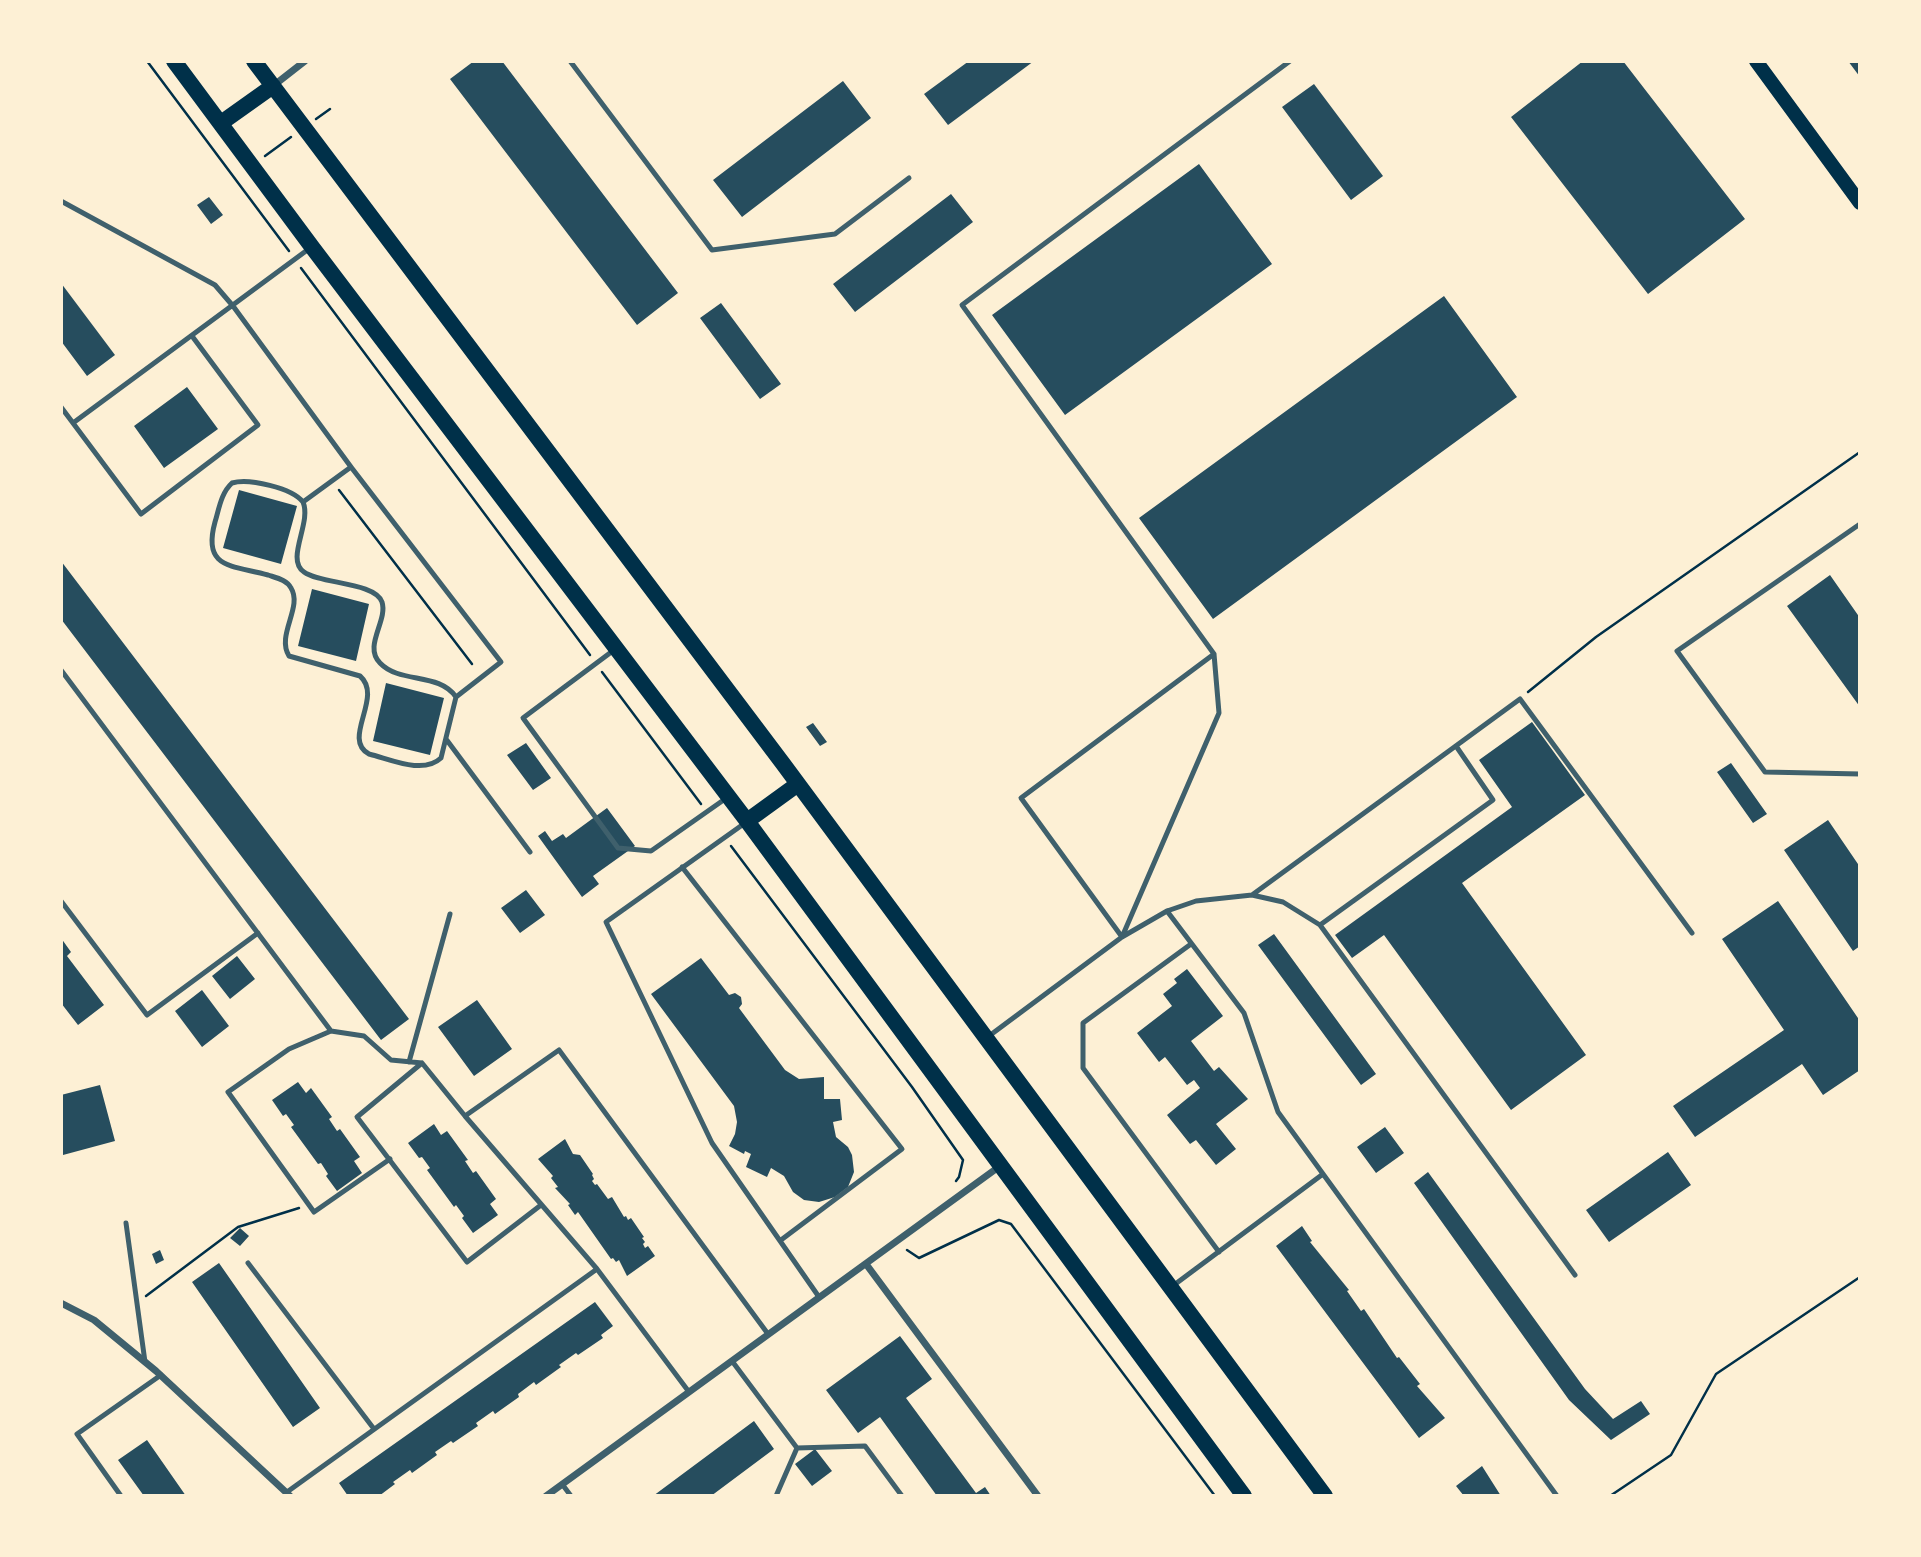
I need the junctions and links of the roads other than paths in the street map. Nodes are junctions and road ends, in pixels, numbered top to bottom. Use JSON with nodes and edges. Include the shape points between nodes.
{"nodes":[{"id":1,"x":174,"y":61,"type":"edge"},
{"id":2,"x":254,"y":61,"type":"edge"},
{"id":3,"x":305,"y":61,"type":"edge"},
{"id":4,"x":569,"y":61,"type":"edge"},
{"id":5,"x":1290,"y":61,"type":"edge"},
{"id":6,"x":1756,"y":61,"type":"edge"},
{"id":7,"x":273,"y":86,"type":"junction"},
{"id":8,"x":221,"y":123,"type":"junction"},
{"id":9,"x":909,"y":178,"type":"dead end"},
{"id":10,"x":61,"y":201,"type":"edge"},
{"id":11,"x":1860,"y":203,"type":"edge"},
{"id":12,"x":312,"y":247,"type":"junction"},
{"id":13,"x":233,"y":306,"type":"junction"},
{"id":14,"x":192,"y":336,"type":"junction"},
{"id":15,"x":61,"y":407,"type":"edge"},
{"id":16,"x":74,"y":423,"type":"junction"},
{"id":17,"x":351,"y":467,"type":"junction"},
{"id":18,"x":303,"y":502,"type":"junction"},
{"id":19,"x":1860,"y":524,"type":"edge"},
{"id":20,"x":616,"y":648,"type":"junction"},
{"id":21,"x":1214,"y":654,"type":"junction"},
{"id":22,"x":61,"y":670,"type":"edge"},
{"id":23,"x":456,"y":697,"type":"junction"},
{"id":24,"x":446,"y":739,"type":"junction"},
{"id":25,"x":1456,"y":746,"type":"junction"},
{"id":26,"x":1860,"y":774,"type":"edge"},
{"id":27,"x":798,"y":784,"type":"junction"},
{"id":28,"x":728,"y":797,"type":"junction"},
{"id":29,"x":747,"y":821,"type":"junction"},
{"id":30,"x":530,"y":852,"type":"dead end"},
{"id":31,"x":682,"y":867,"type":"junction"},
{"id":32,"x":1252,"y":895,"type":"junction"},
{"id":33,"x":61,"y":901,"type":"edge"},
{"id":34,"x":1167,"y":911,"type":"junction"},
{"id":35,"x":450,"y":914,"type":"dead end"},
{"id":36,"x":1320,"y":925,"type":"junction"},
{"id":37,"x":258,"y":933,"type":"junction"},
{"id":38,"x":1692,"y":933,"type":"dead end"},
{"id":39,"x":1122,"y":937,"type":"junction"},
{"id":40,"x":1191,"y":944,"type":"junction"},
{"id":41,"x":331,"y":1031,"type":"junction"},
{"id":42,"x":986,"y":1038,"type":"junction"},
{"id":43,"x":409,"y":1062,"type":"junction"},
{"id":44,"x":422,"y":1063,"type":"junction"},
{"id":45,"x":465,"y":1116,"type":"junction"},
{"id":46,"x":390,"y":1159,"type":"junction"},
{"id":47,"x":1001,"y":1166,"type":"junction"},
{"id":48,"x":1323,"y":1174,"type":"junction"},
{"id":49,"x":541,"y":1205,"type":"junction"},
{"id":50,"x":126,"y":1223,"type":"dead end"},
{"id":51,"x":781,"y":1240,"type":"junction"},
{"id":52,"x":1219,"y":1252,"type":"junction"},
{"id":53,"x":248,"y":1263,"type":"dead end"},
{"id":54,"x":866,"y":1264,"type":"junction"},
{"id":55,"x":597,"y":1269,"type":"junction"},
{"id":56,"x":1575,"y":1275,"type":"dead end"},
{"id":57,"x":1171,"y":1287,"type":"junction"},
{"id":58,"x":819,"y":1297,"type":"junction"},
{"id":59,"x":61,"y":1303,"type":"edge"},
{"id":60,"x":768,"y":1334,"type":"junction"},
{"id":61,"x":732,"y":1361,"type":"junction"},
{"id":62,"x":145,"y":1362,"type":"junction"},
{"id":63,"x":161,"y":1375,"type":"junction"},
{"id":64,"x":689,"y":1392,"type":"junction"},
{"id":65,"x":374,"y":1429,"type":"junction"},
{"id":66,"x":797,"y":1448,"type":"junction"},
{"id":67,"x":562,"y":1484,"type":"junction"},
{"id":68,"x":288,"y":1494,"type":"edge"},
{"id":69,"x":121,"y":1496,"type":"edge"},
{"id":70,"x":546,"y":1496,"type":"edge"},
{"id":71,"x":570,"y":1496,"type":"edge"},
{"id":72,"x":776,"y":1496,"type":"edge"},
{"id":73,"x":902,"y":1496,"type":"edge"},
{"id":74,"x":1038,"y":1496,"type":"edge"},
{"id":75,"x":1244,"y":1496,"type":"edge"},
{"id":76,"x":1325,"y":1496,"type":"edge"},
{"id":77,"x":1557,"y":1496,"type":"edge"}],
"edges":[{"from":1,"to":8,"type":"main road"},
{"from":2,"to":7,"type":"main road"},
{"from":3,"to":7,"type":"street"},
{"from":4,"to":9,"type":"lane","via":[[712,250],[835,234]]},
{"from":5,"to":21,"type":"lane","via":[[962,305]]},
{"from":6,"to":11,"type":"main road"},
{"from":7,"to":8,"type":"main road"},
{"from":7,"to":27,"type":"main road"},
{"from":8,"to":12,"type":"main road"},
{"from":10,"to":13,"type":"lane","via":[[215,285]]},
{"from":12,"to":13,"type":"lane"},
{"from":12,"to":20,"type":"main road"},
{"from":13,"to":14,"type":"lane"},
{"from":13,"to":17,"type":"lane"},
{"from":14,"to":16,"type":"lane"},
{"from":14,"to":16,"type":"lane","via":[[258,425],[141,513]]},
{"from":15,"to":16,"type":"lane"},
{"from":17,"to":18,"type":"lane"},
{"from":17,"to":23,"type":"lane","via":[[501,662]]},
{"from":18,"to":23,"type":"lane","via":[[307,515],[296,555],[301,571],[377,595],[383,608],[374,645],[378,661],[392,671],[445,685]]},
{"from":18,"to":24,"type":"lane","via":[[292,493],[249,481],[232,483],[223,495],[213,531],[213,553],[220,562],[279,578],[290,586],[294,599],[284,644],[289,656],[365,680],[369,692],[359,741],[363,750],[425,766],[441,758]]},
{"from":19,"to":26,"type":"lane","via":[[1677,651],[1765,772]]},
{"from":20,"to":28,"type":"main road"},
{"from":20,"to":28,"type":"lane","via":[[523,718],[618,848],[651,851]]},
{"from":21,"to":39,"type":"lane","via":[[1219,713]]},
{"from":21,"to":39,"type":"lane","via":[[1021,798]]},
{"from":22,"to":37,"type":"lane"},
{"from":23,"to":24,"type":"lane"},
{"from":24,"to":30,"type":"lane"},
{"from":25,"to":32,"type":"lane"},
{"from":25,"to":36,"type":"lane","via":[[1493,800]]},
{"from":25,"to":38,"type":"lane","via":[[1520,699]]},
{"from":27,"to":29,"type":"main road"},
{"from":27,"to":42,"type":"main road"},
{"from":28,"to":29,"type":"main road"},
{"from":29,"to":31,"type":"lane"},
{"from":29,"to":47,"type":"main road"},
{"from":31,"to":51,"type":"lane","via":[[606,922],[712,1143]]},
{"from":31,"to":51,"type":"lane","via":[[902,1149]]},
{"from":32,"to":34,"type":"lane","via":[[1196,901]]},
{"from":32,"to":36,"type":"lane","via":[[1283,902]]},
{"from":33,"to":37,"type":"lane","via":[[147,1015]]},
{"from":34,"to":39,"type":"lane"},
{"from":34,"to":40,"type":"lane"},
{"from":35,"to":43,"type":"lane"},
{"from":36,"to":56,"type":"lane"},
{"from":37,"to":41,"type":"lane"},
{"from":39,"to":42,"type":"lane"},
{"from":40,"to":48,"type":"lane","via":[[1244,1013],[1278,1112]]},
{"from":40,"to":52,"type":"lane","via":[[1083,1023],[1083,1068]]},
{"from":41,"to":43,"type":"lane","via":[[364,1037],[391,1060]]},
{"from":41,"to":46,"type":"lane","via":[[289,1049],[228,1092],[314,1212]]},
{"from":42,"to":57,"type":"main road"},
{"from":43,"to":44,"type":"lane"},
{"from":44,"to":45,"type":"lane"},
{"from":44,"to":46,"type":"lane","via":[[357,1117]]},
{"from":45,"to":49,"type":"lane"},
{"from":45,"to":60,"type":"lane","via":[[559,1051]]},
{"from":46,"to":49,"type":"lane","via":[[467,1262]]},
{"from":47,"to":54,"type":"street"},
{"from":47,"to":75,"type":"main road"},
{"from":48,"to":52,"type":"lane"},
{"from":48,"to":77,"type":"lane"},
{"from":49,"to":55,"type":"lane"},
{"from":50,"to":62,"type":"lane"},
{"from":51,"to":58,"type":"lane"},
{"from":52,"to":57,"type":"lane"},
{"from":53,"to":65,"type":"lane"},
{"from":54,"to":58,"type":"street"},
{"from":54,"to":74,"type":"street"},
{"from":55,"to":64,"type":"lane"},
{"from":55,"to":65,"type":"lane"},
{"from":57,"to":76,"type":"main road"},
{"from":58,"to":60,"type":"street"},
{"from":59,"to":62,"type":"street","via":[[94,1320]]},
{"from":60,"to":61,"type":"street"},
{"from":61,"to":64,"type":"street"},
{"from":61,"to":66,"type":"lane"},
{"from":62,"to":63,"type":"street"},
{"from":63,"to":68,"type":"street"},
{"from":63,"to":69,"type":"lane","via":[[77,1434]]},
{"from":64,"to":67,"type":"street"},
{"from":65,"to":68,"type":"lane"},
{"from":66,"to":72,"type":"lane"},
{"from":66,"to":73,"type":"lane","via":[[865,1446]]},
{"from":67,"to":70,"type":"street"},
{"from":67,"to":71,"type":"lane"}]}
